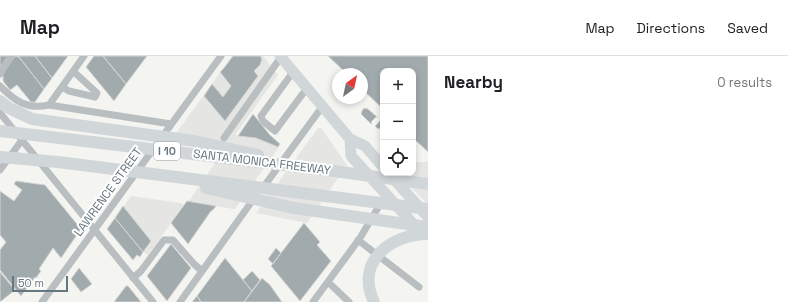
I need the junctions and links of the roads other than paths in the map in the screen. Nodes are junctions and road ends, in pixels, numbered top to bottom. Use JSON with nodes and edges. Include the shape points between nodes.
{"nodes":[{"id":1,"x":11,"y":56,"type":"edge"},
{"id":2,"x":84,"y":56,"type":"edge"},
{"id":3,"x":221,"y":56,"type":"edge"},
{"id":4,"x":280,"y":57,"type":"edge"},
{"id":5,"x":73,"y":71,"type":"junction"},
{"id":6,"x":293,"y":72,"type":"junction"},
{"id":7,"x":0,"y":74,"type":"edge"},
{"id":8,"x":0,"y":86,"type":"edge"},
{"id":9,"x":62,"y":87,"type":"junction"},
{"id":10,"x":307,"y":88,"type":"junction"},
{"id":11,"x":0,"y":101,"type":"edge"},
{"id":12,"x":49,"y":105,"type":"junction"},
{"id":13,"x":322,"y":107,"type":"junction"},
{"id":14,"x":0,"y":112,"type":"edge"},
{"id":15,"x":171,"y":124,"type":"junction"},
{"id":16,"x":0,"y":131,"type":"edge"},
{"id":17,"x":224,"y":138,"type":"dead end"},
{"id":18,"x":350,"y":139,"type":"junction"},
{"id":19,"x":22,"y":140,"type":"junction"},
{"id":20,"x":0,"y":156,"type":"edge"},
{"id":21,"x":380,"y":164,"type":"edge"},
{"id":22,"x":0,"y":170,"type":"edge"},
{"id":23,"x":334,"y":171,"type":"junction"},
{"id":24,"x":137,"y":172,"type":"junction"},
{"id":25,"x":391,"y":176,"type":"edge"},
{"id":26,"x":428,"y":184,"type":"edge"},
{"id":27,"x":386,"y":194,"type":"junction"},
{"id":28,"x":428,"y":209,"type":"edge"},
{"id":29,"x":428,"y":217,"type":"edge"},
{"id":30,"x":428,"y":227,"type":"edge"},
{"id":31,"x":94,"y":230,"type":"junction"},
{"id":32,"x":428,"y":234,"type":"edge"},
{"id":33,"x":358,"y":240,"type":"junction"},
{"id":34,"x":428,"y":240,"type":"edge"},
{"id":35,"x":202,"y":271,"type":"junction"},
{"id":36,"x":133,"y":278,"type":"junction"},
{"id":37,"x":328,"y":282,"type":"junction"},
{"id":38,"x":419,"y":287,"type":"dead end"},
{"id":39,"x":42,"y":302,"type":"edge"},
{"id":40,"x":153,"y":302,"type":"edge"},
{"id":41,"x":180,"y":302,"type":"edge"},
{"id":42,"x":313,"y":302,"type":"edge"},
{"id":43,"x":349,"y":302,"type":"edge"},
{"id":44,"x":374,"y":302,"type":"edge"}],
"edges":[{"from":1,"to":7,"type":"street"},
{"from":2,"to":5,"type":"street"},
{"from":3,"to":15,"type":"street","name":"LAWRENCE STREET"},
{"from":4,"to":6,"type":"main road"},
{"from":4,"to":17,"type":"street"},
{"from":5,"to":9,"type":"street"},
{"from":5,"to":9,"type":"street","via":[[97,94],[95,97]]},
{"from":6,"to":10,"type":"main road"},
{"from":6,"to":10,"type":"street","via":[[261,116],[264,121],[275,131]]},
{"from":8,"to":12,"type":"street","via":[[17,101],[32,107]]},
{"from":9,"to":12,"type":"street"},
{"from":10,"to":13,"type":"main road"},
{"from":11,"to":23,"type":"highway","via":[[32,119],[194,141]]},
{"from":12,"to":15,"type":"street"},
{"from":13,"to":18,"type":"main road"},
{"from":13,"to":35,"type":"street"},
{"from":14,"to":19,"type":"street"},
{"from":15,"to":31,"type":"street","name":"LAWRENCE STREET"},
{"from":16,"to":23,"type":"highway","name":"SANTA MONICA FREEWAY","number":"I 10"},
{"from":18,"to":21,"type":"main road","via":[[365,146]]},
{"from":18,"to":27,"type":"main road","via":[[352,156]]},
{"from":19,"to":22,"type":"street"},
{"from":19,"to":31,"type":"street"},
{"from":20,"to":24,"type":"highway","number":"I 10"},
{"from":23,"to":26,"type":"highway","name":"SANTA MONICA FREEWAY","number":"I 10"},
{"from":24,"to":28,"type":"highway","number":"I 10"},
{"from":24,"to":30,"type":"highway","via":[[294,208]]},
{"from":25,"to":29,"type":"main road"},
{"from":27,"to":33,"type":"street"},
{"from":27,"to":34,"type":"main road"},
{"from":31,"to":36,"type":"street"},
{"from":31,"to":39,"type":"street","name":"LAWRENCE STREET"},
{"from":32,"to":44,"type":"highway","via":[[391,242],[378,255],[369,274]]},
{"from":33,"to":37,"type":"street"},
{"from":33,"to":38,"type":"street"},
{"from":35,"to":36,"type":"street","via":[[173,240],[164,240],[142,271]]},
{"from":35,"to":41,"type":"street"},
{"from":36,"to":40,"type":"street"},
{"from":37,"to":42,"type":"street"},
{"from":37,"to":43,"type":"street"}]}
